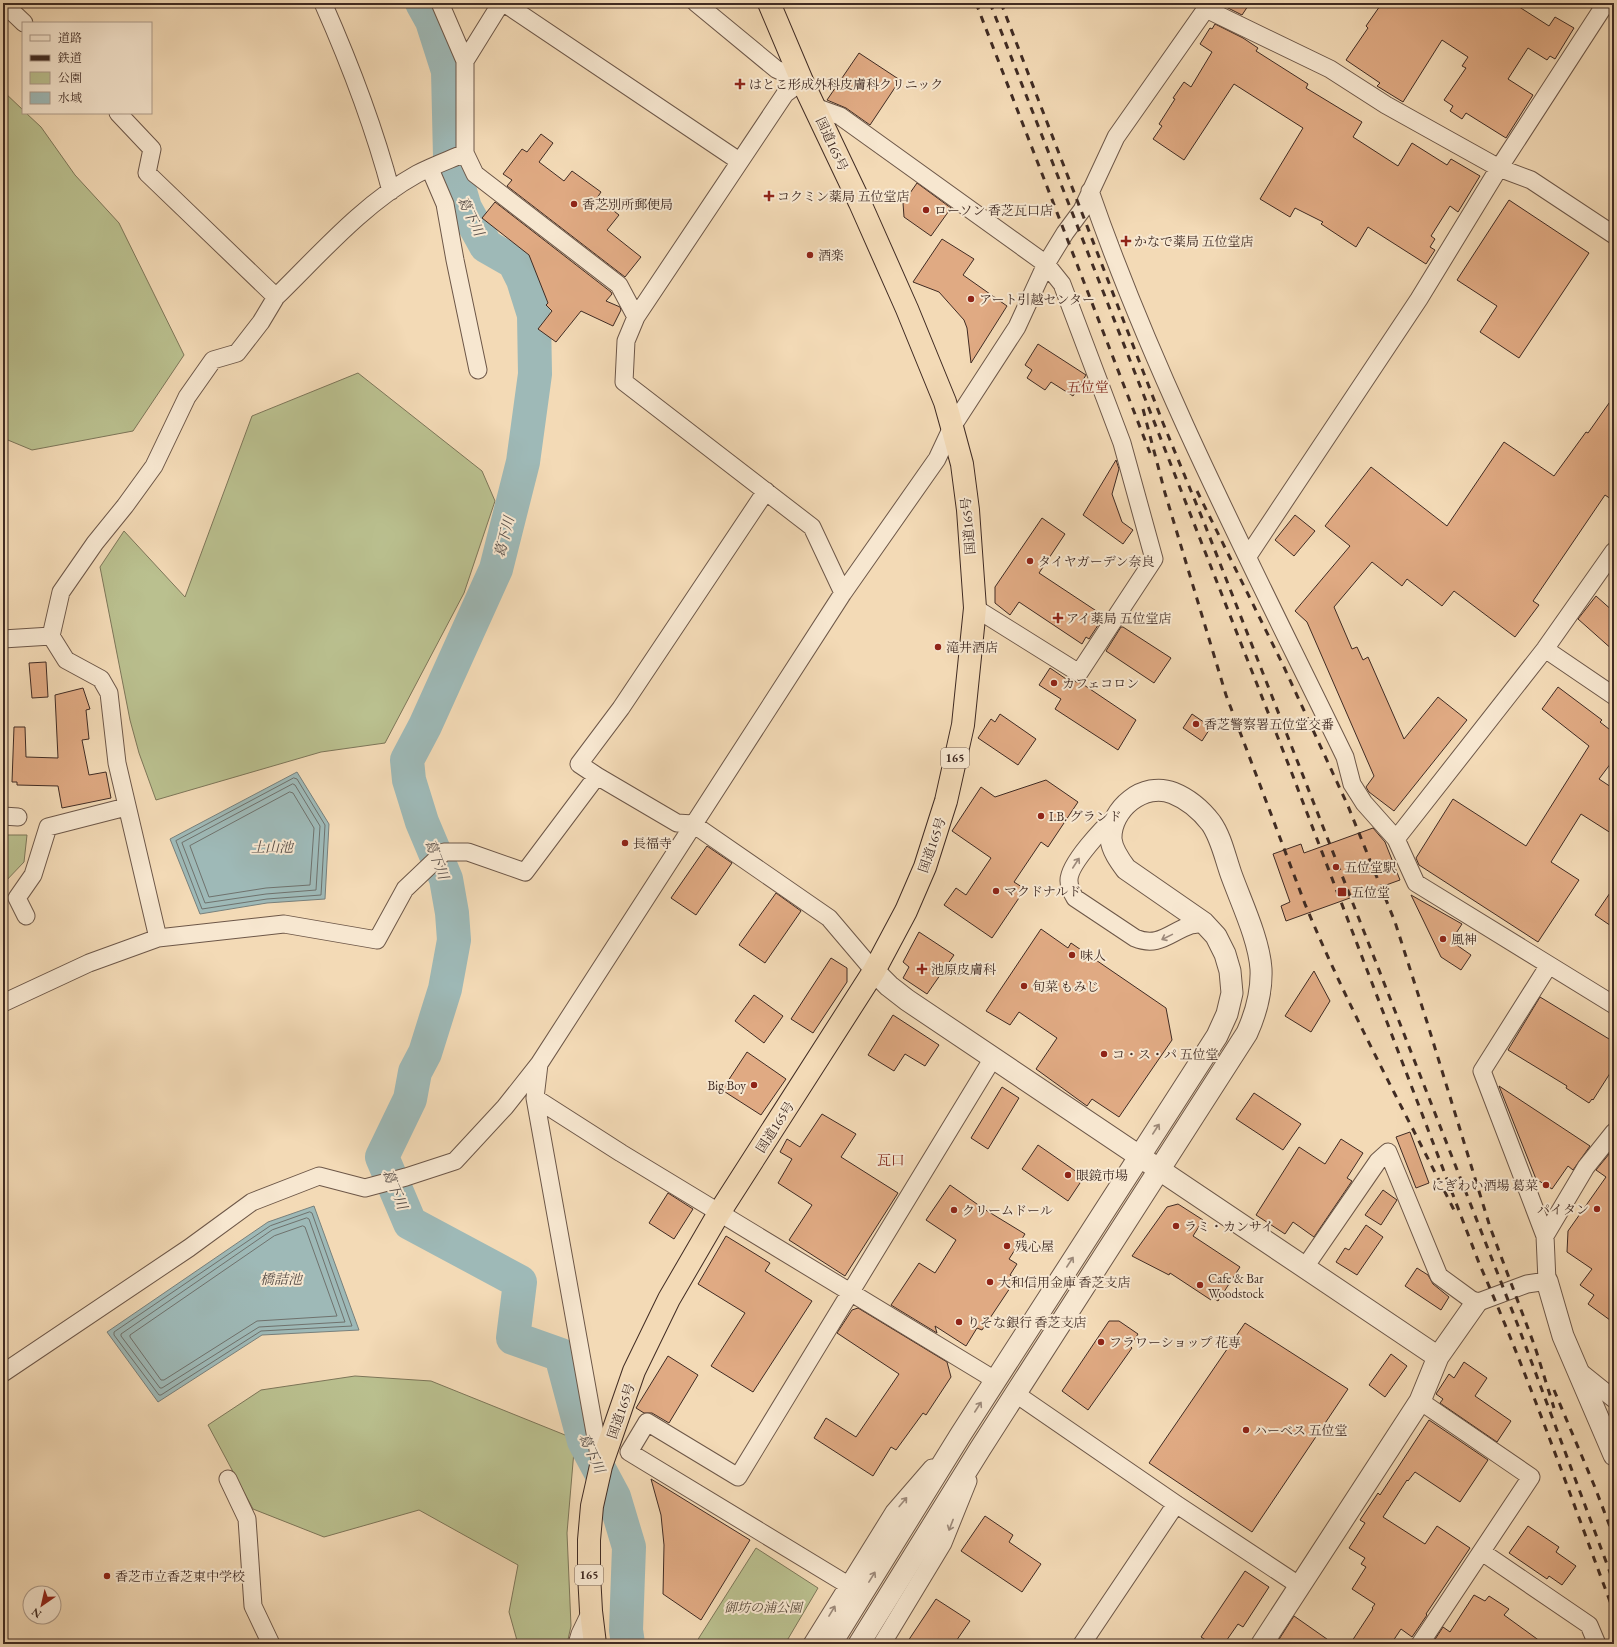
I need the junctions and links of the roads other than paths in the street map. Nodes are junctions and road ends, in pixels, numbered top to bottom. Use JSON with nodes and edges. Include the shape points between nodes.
{"nodes":[{"id":1,"x":4,"y":3,"type":"edge"},
{"id":2,"x":323,"y":3,"type":"edge"},
{"id":3,"x":440,"y":3,"type":"edge"},
{"id":4,"x":502,"y":3,"type":"edge"},
{"id":5,"x":696,"y":3,"type":"edge"},
{"id":6,"x":769,"y":3,"type":"edge"},
{"id":7,"x":1606,"y":3,"type":"edge"},
{"id":8,"x":1208,"y":6,"type":"edge"},
{"id":9,"x":23,"y":22,"type":"edge"},
{"id":10,"x":465,"y":61,"type":"junction"},
{"id":11,"x":802,"y":81,"type":"junction"},
{"id":12,"x":815,"y":107,"type":"junction"},
{"id":13,"x":119,"y":114,"type":"edge"},
{"id":14,"x":465,"y":153,"type":"junction"},
{"id":15,"x":739,"y":161,"type":"junction"},
{"id":16,"x":430,"y":168,"type":"junction"},
{"id":17,"x":1499,"y":168,"type":"junction"},
{"id":18,"x":391,"y":191,"type":"junction"},
{"id":19,"x":1090,"y":191,"type":"junction"},
{"id":20,"x":1614,"y":235,"type":"edge"},
{"id":21,"x":1046,"y":264,"type":"junction"},
{"id":22,"x":276,"y":297,"type":"junction"},
{"id":23,"x":636,"y":317,"type":"junction"},
{"id":24,"x":478,"y":370,"type":"dead end"},
{"id":25,"x":952,"y":427,"type":"junction"},
{"id":26,"x":766,"y":491,"type":"junction"},
{"id":27,"x":1614,"y":551,"type":"edge"},
{"id":28,"x":1248,"y":556,"type":"junction"},
{"id":29,"x":843,"y":592,"type":"junction"},
{"id":30,"x":975,"y":608,"type":"junction"},
{"id":31,"x":51,"y":636,"type":"junction"},
{"id":32,"x":3,"y":639,"type":"edge"},
{"id":33,"x":1545,"y":649,"type":"junction"},
{"id":34,"x":1614,"y":696,"type":"edge"},
{"id":35,"x":596,"y":776,"type":"junction"},
{"id":36,"x":126,"y":807,"type":"junction"},
{"id":37,"x":1117,"y":815,"type":"junction"},
{"id":38,"x":693,"y":824,"type":"junction"},
{"id":39,"x":1396,"y":839,"type":"junction"},
{"id":40,"x":26,"y":916,"type":"dead end"},
{"id":41,"x":1204,"y":924,"type":"junction"},
{"id":42,"x":158,"y":938,"type":"junction"},
{"id":43,"x":1550,"y":965,"type":"junction"},
{"id":44,"x":874,"y":971,"type":"junction"},
{"id":45,"x":3,"y":1003,"type":"edge"},
{"id":46,"x":1614,"y":1005,"type":"edge"},
{"id":47,"x":993,"y":1058,"type":"junction"},
{"id":48,"x":539,"y":1064,"type":"junction"},
{"id":49,"x":535,"y":1098,"type":"junction"},
{"id":50,"x":1614,"y":1132,"type":"edge"},
{"id":51,"x":1138,"y":1156,"type":"junction"},
{"id":52,"x":1159,"y":1170,"type":"junction"},
{"id":53,"x":719,"y":1213,"type":"junction"},
{"id":54,"x":1545,"y":1236,"type":"junction"},
{"id":55,"x":1305,"y":1267,"type":"junction"},
{"id":56,"x":1548,"y":1280,"type":"junction"},
{"id":57,"x":850,"y":1292,"type":"junction"},
{"id":58,"x":1476,"y":1303,"type":"junction"},
{"id":59,"x":1438,"y":1357,"type":"junction"},
{"id":60,"x":1579,"y":1371,"type":"junction"},
{"id":61,"x":3,"y":1373,"type":"edge"},
{"id":62,"x":995,"y":1380,"type":"junction"},
{"id":63,"x":1016,"y":1394,"type":"junction"},
{"id":64,"x":1614,"y":1399,"type":"edge"},
{"id":65,"x":1420,"y":1401,"type":"junction"},
{"id":66,"x":961,"y":1434,"type":"junction"},
{"id":67,"x":980,"y":1449,"type":"junction"},
{"id":68,"x":1614,"y":1455,"type":"edge"},
{"id":69,"x":601,"y":1466,"type":"junction"},
{"id":70,"x":228,"y":1480,"type":"dead end"},
{"id":71,"x":1176,"y":1504,"type":"junction"},
{"id":72,"x":1482,"y":1552,"type":"junction"},
{"id":73,"x":848,"y":1585,"type":"junction"},
{"id":74,"x":1300,"y":1586,"type":"junction"},
{"id":75,"x":591,"y":1611,"type":"junction"},
{"id":76,"x":271,"y":1644,"type":"edge"},
{"id":77,"x":577,"y":1644,"type":"edge"},
{"id":78,"x":596,"y":1644,"type":"edge"},
{"id":79,"x":812,"y":1644,"type":"edge"},
{"id":80,"x":831,"y":1644,"type":"edge"},
{"id":81,"x":859,"y":1644,"type":"edge"},
{"id":82,"x":882,"y":1644,"type":"edge"},
{"id":83,"x":1082,"y":1644,"type":"edge"},
{"id":84,"x":1262,"y":1644,"type":"edge"},
{"id":85,"x":1420,"y":1644,"type":"edge"},
{"id":86,"x":1597,"y":1644,"type":"edge"}],
"edges":[{"from":1,"to":9,"type":"street"},
{"from":2,"to":18,"type":"street","via":[[365,105]]},
{"from":3,"to":10,"type":"street"},
{"from":4,"to":10,"type":"street"},
{"from":4,"to":15,"type":"street"},
{"from":5,"to":11,"type":"street","via":[[776,69]]},
{"from":6,"to":11,"type":"highway","name":"国道165号","number":"165"},
{"from":7,"to":17,"type":"street"},
{"from":8,"to":17,"type":"street","via":[[1330,70],[1386,105]]},
{"from":8,"to":19,"type":"street","via":[[1116,137]]},
{"from":10,"to":14,"type":"street"},
{"from":11,"to":12,"type":"highway","name":"国道165号","number":"165"},
{"from":11,"to":15,"type":"street","via":[[785,94]]},
{"from":12,"to":21,"type":"street","via":[[840,116]]},
{"from":12,"to":25,"type":"highway","name":"国道165号","number":"165","via":[[908,309],[945,402]]},
{"from":13,"to":22,"type":"street","via":[[152,149],[147,173]]},
{"from":14,"to":16,"type":"street"},
{"from":14,"to":23,"type":"street","via":[[476,174],[619,285]]},
{"from":15,"to":23,"type":"street"},
{"from":16,"to":18,"type":"street"},
{"from":16,"to":24,"type":"street","via":[[445,204],[454,260]]},
{"from":17,"to":20,"type":"street","via":[[1531,180]]},
{"from":17,"to":28,"type":"street","via":[[1419,299]]},
{"from":18,"to":22,"type":"street","via":[[359,215]]},
{"from":19,"to":21,"type":"street","via":[[1082,210]]},
{"from":19,"to":28,"type":"street","via":[[1168,389]]},
{"from":21,"to":25,"type":"street","via":[[1018,327]]},
{"from":21,"to":30,"type":"street","via":[[1062,284],[1122,443],[1154,559],[1079,673]]},
{"from":22,"to":31,"type":"street","via":[[262,322],[237,353],[213,360],[187,397],[154,466],[61,592]]},
{"from":23,"to":26,"type":"street","via":[[626,341],[624,382]]},
{"from":25,"to":29,"type":"street","via":[[937,459]]},
{"from":25,"to":30,"type":"highway","name":"国道165号","number":"165","via":[[962,464],[968,510]]},
{"from":26,"to":29,"type":"street","via":[[812,527]]},
{"from":26,"to":35,"type":"street","via":[[621,708],[579,764]]},
{"from":27,"to":33,"type":"street"},
{"from":28,"to":39,"type":"street","via":[[1345,757],[1352,784],[1364,803]]},
{"from":29,"to":38,"type":"street"},
{"from":30,"to":44,"type":"highway","name":"国道165号","number":"165","via":[[963,725],[946,801],[925,867],[906,911]]},
{"from":31,"to":32,"type":"street"},
{"from":31,"to":36,"type":"street","via":[[66,660],[101,679],[109,693],[117,763]]},
{"from":33,"to":34,"type":"street"},
{"from":33,"to":39,"type":"street"},
{"from":35,"to":38,"type":"street","via":[[677,823]]},
{"from":35,"to":42,"type":"street","via":[[525,872],[468,852],[444,852],[405,889],[377,940],[284,924]]},
{"from":36,"to":40,"type":"street","via":[[48,827],[33,875],[18,898]]},
{"from":36,"to":42,"type":"street"},
{"from":37,"to":41,"type":"street","via":[[1111,840],[1118,859],[1126,869]]},
{"from":41,"to":37,"type":"street","one_way":true,"via":[[1191,925],[1161,940],[1144,942],[1075,898],[1068,880],[1072,870],[1093,838]]},
{"from":37,"to":52,"type":"street","via":[[1128,802],[1140,794],[1158,789],[1172,792],[1198,809],[1211,824],[1219,841],[1258,948],[1261,969],[1260,994],[1247,1033]]},
{"from":38,"to":44,"type":"street","via":[[829,918]]},
{"from":38,"to":48,"type":"street"},
{"from":39,"to":43,"type":"street","via":[[1416,883]]},
{"from":51,"to":41,"type":"street","one_way":true,"via":[[1217,1036],[1227,1014],[1232,993],[1230,971],[1216,936]]},
{"from":42,"to":45,"type":"street","via":[[89,964]]},
{"from":43,"to":46,"type":"street"},
{"from":43,"to":54,"type":"street","via":[[1482,1071]]},
{"from":44,"to":47,"type":"street","via":[[907,1000]]},
{"from":44,"to":53,"type":"highway","name":"国道165号","number":"165"},
{"from":47,"to":51,"type":"street"},
{"from":47,"to":57,"type":"street"},
{"from":48,"to":49,"type":"street"},
{"from":48,"to":61,"type":"street","via":[[505,1107],[455,1160],[366,1188],[319,1176],[252,1202]]},
{"from":49,"to":53,"type":"street"},
{"from":49,"to":69,"type":"street"},
{"from":50,"to":54,"type":"street","via":[[1586,1167]]},
{"from":51,"to":52,"type":"street"},
{"from":62,"to":51,"type":"street","one_way":true},
{"from":52,"to":55,"type":"street"},
{"from":52,"to":63,"type":"street"},
{"from":53,"to":57,"type":"street"},
{"from":53,"to":69,"type":"highway","name":"国道165号","number":"165","via":[[651,1333],[634,1371]]},
{"from":54,"to":56,"type":"street"},
{"from":55,"to":58,"type":"street","via":[[1378,1161],[1388,1152],[1439,1276]]},
{"from":55,"to":59,"type":"street"},
{"from":56,"to":58,"type":"street","via":[[1527,1284]]},
{"from":56,"to":60,"type":"street","via":[[1563,1336]]},
{"from":57,"to":62,"type":"street"},
{"from":57,"to":73,"type":"street","via":[[738,1477],[647,1422],[629,1452]]},
{"from":58,"to":59,"type":"street"},
{"from":59,"to":65,"type":"street"},
{"from":60,"to":64,"type":"street"},
{"from":60,"to":68,"type":"street"},
{"from":66,"to":62,"type":"street","one_way":true},
{"from":63,"to":67,"type":"street"},
{"from":63,"to":71,"type":"street"},
{"from":65,"to":72,"type":"street","via":[[1531,1477]]},
{"from":65,"to":74,"type":"street"},
{"from":73,"to":66,"type":"street","one_way":true,"via":[[894,1512]]},
{"from":80,"to":66,"type":"street","one_way":true},
{"from":67,"to":81,"type":"street"},
{"from":67,"to":82,"type":"street","one_way":true,"via":[[943,1543]]},
{"from":69,"to":75,"type":"highway","name":"国道165号","number":"165","via":[[592,1506],[589,1567]]},
{"from":70,"to":76,"type":"street","via":[[247,1519],[254,1606]]},
{"from":71,"to":74,"type":"street"},
{"from":71,"to":83,"type":"street"},
{"from":72,"to":85,"type":"street"},
{"from":72,"to":86,"type":"street","via":[[1590,1625]]},
{"from":79,"to":73,"type":"street","one_way":true},
{"from":74,"to":84,"type":"street"},
{"from":75,"to":77,"type":"street"},
{"from":75,"to":78,"type":"highway","name":"国道165号","number":"165"}]}
